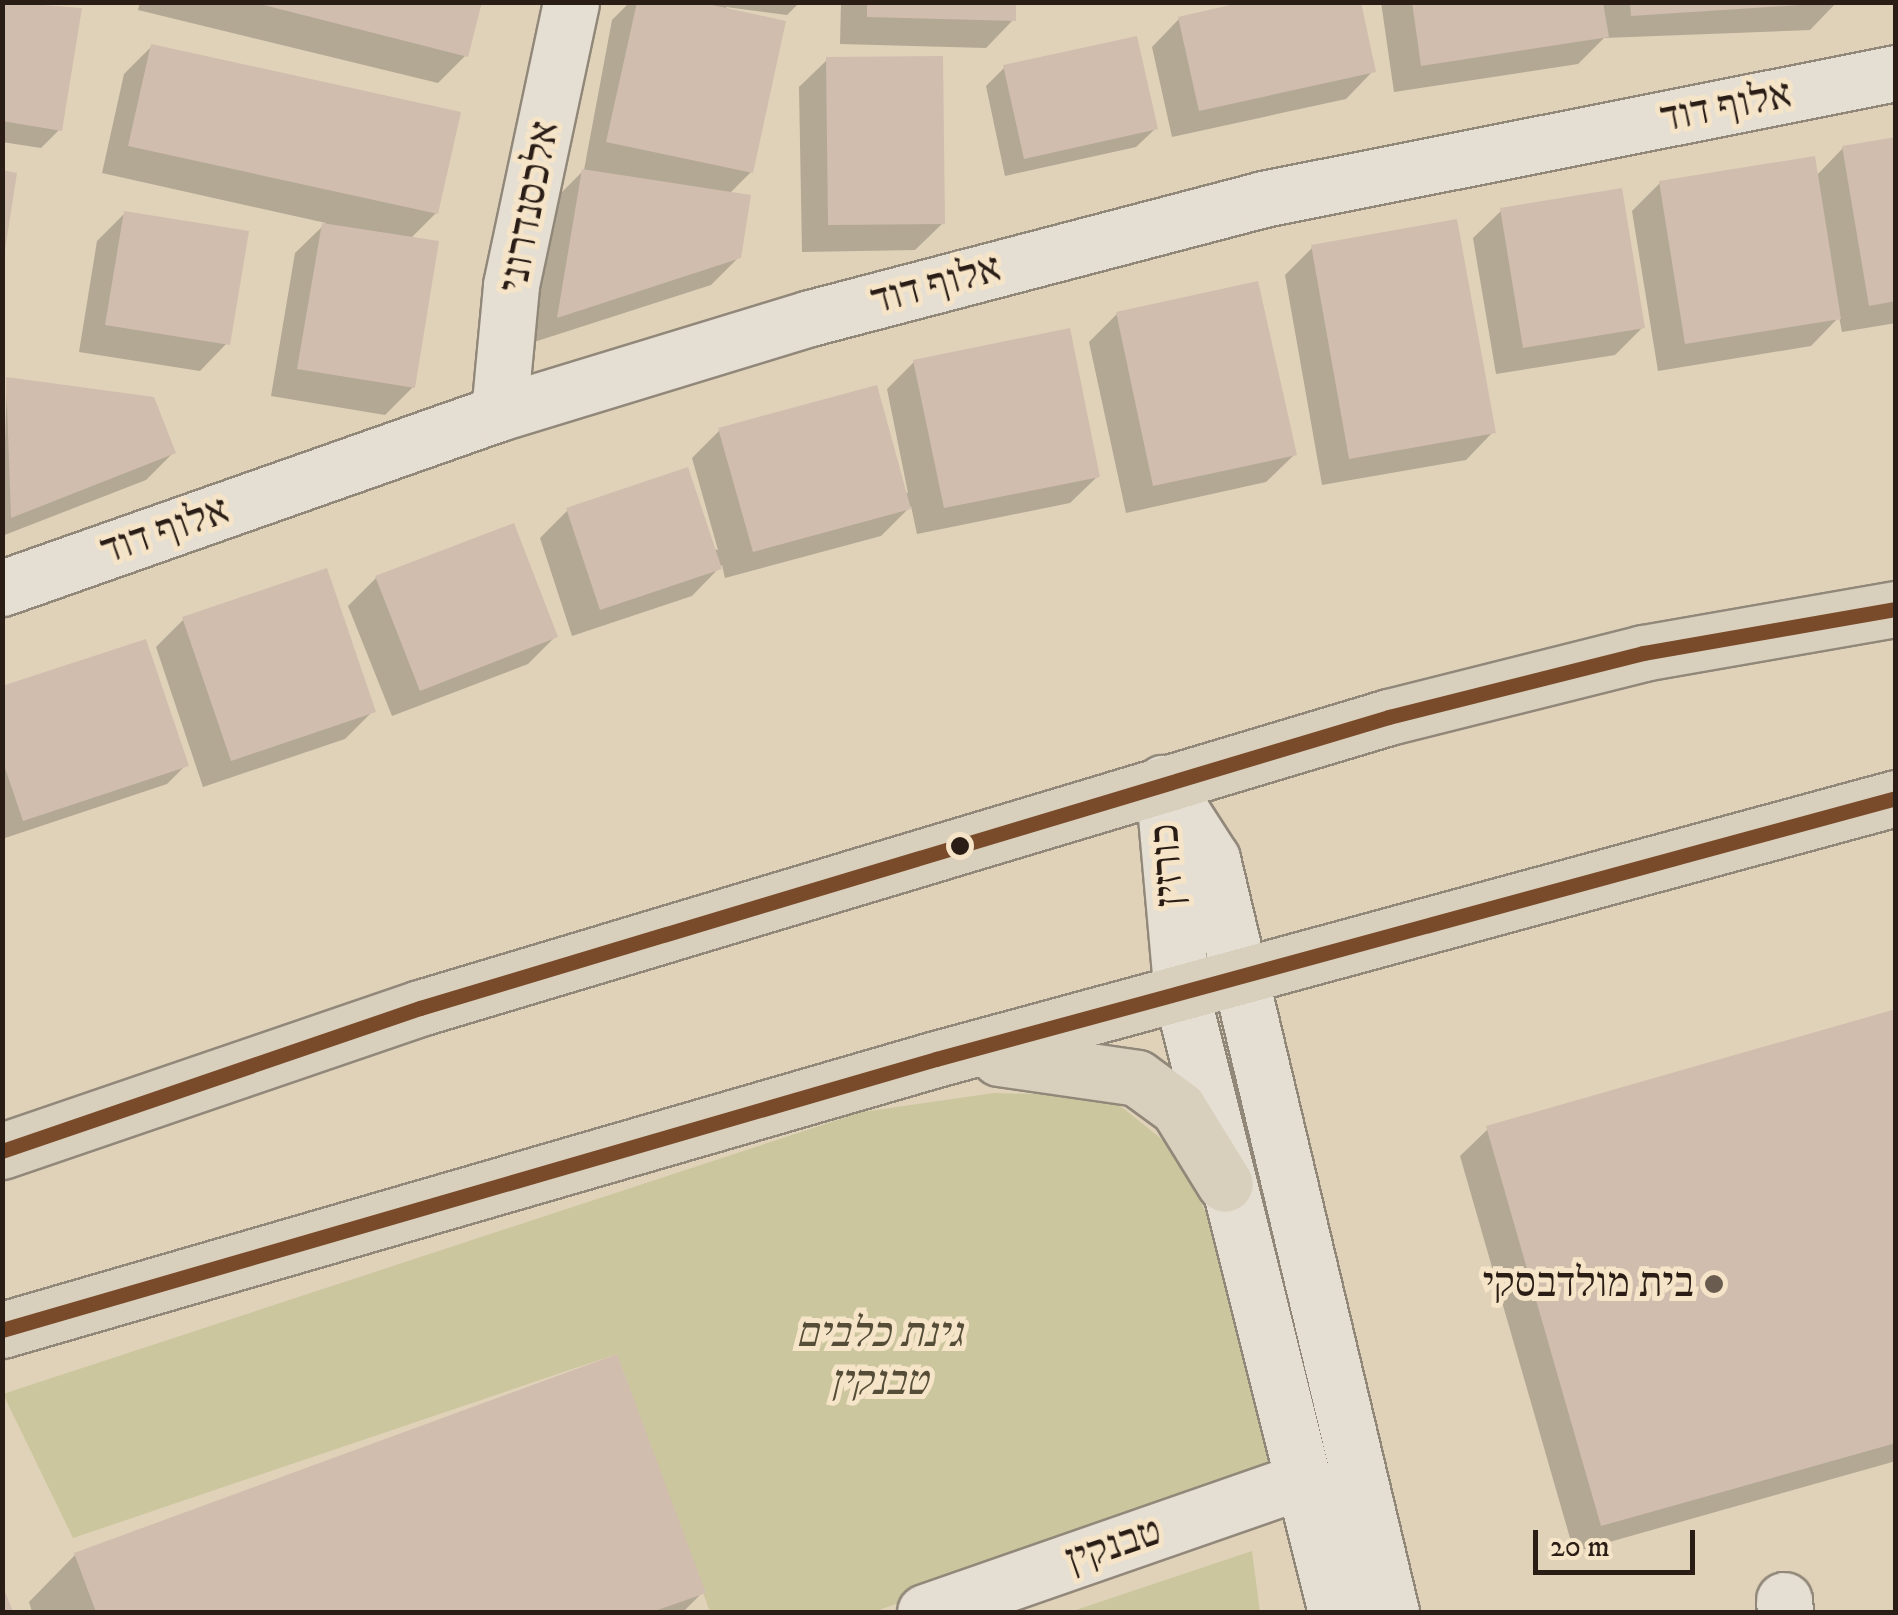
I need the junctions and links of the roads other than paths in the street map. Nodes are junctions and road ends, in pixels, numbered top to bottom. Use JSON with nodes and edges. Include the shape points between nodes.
{"nodes":[{"id":1,"x":572,"y":2,"type":"edge"},
{"id":2,"x":1896,"y":74,"type":"edge"},
{"id":3,"x":500,"y":413,"type":"junction"},
{"id":4,"x":2,"y":588,"type":"edge"},
{"id":5,"x":1896,"y":609,"type":"edge"},
{"id":6,"x":1163,"y":783,"type":"junction"},
{"id":7,"x":1896,"y":798,"type":"edge"},
{"id":8,"x":1243,"y":977,"type":"junction"},
{"id":9,"x":1182,"y":996,"type":"junction"},
{"id":10,"x":936,"y":1059,"type":"junction"},
{"id":11,"x":2,"y":1151,"type":"edge"},
{"id":12,"x":1226,"y":1184,"type":"junction"},
{"id":13,"x":2,"y":1330,"type":"edge"},
{"id":14,"x":1302,"y":1481,"type":"junction"},
{"id":15,"x":1326,"y":1598,"type":"edge"},
{"id":16,"x":926,"y":1612,"type":"edge"},
{"id":17,"x":1392,"y":1612,"type":"edge"}],
"edges":[{"from":1,"to":3,"type":"street","name":"אלכסנדרוני","via":[[511,285]]},
{"from":2,"to":3,"type":"street","name":"אלוף דוד","via":[[1263,199],[810,318]]},
{"from":3,"to":4,"type":"street","name":"אלוף דוד"},
{"from":5,"to":6,"type":"main road","via":[[1644,653]]},
{"from":6,"to":8,"type":"street","name":"כורזין","via":[[1212,859]]},
{"from":6,"to":9,"type":"street","name":"כורזין"},
{"from":6,"to":11,"type":"main road","via":[[420,1008]]},
{"from":7,"to":8,"type":"main road"},
{"from":8,"to":9,"type":"main road"},
{"from":8,"to":17,"type":"street","name":"כורזין"},
{"from":9,"to":10,"type":"main road"},
{"from":9,"to":12,"type":"street","name":"כורזין"},
{"from":10,"to":12,"type":"main road","via":[[1028,1057],[1136,1078],[1178,1108]]},
{"from":10,"to":13,"type":"main road"},
{"from":12,"to":14,"type":"street","name":"כורזין"},
{"from":14,"to":15,"type":"street","name":"כורזין"},
{"from":14,"to":16,"type":"street","name":"טבנקין"}]}
